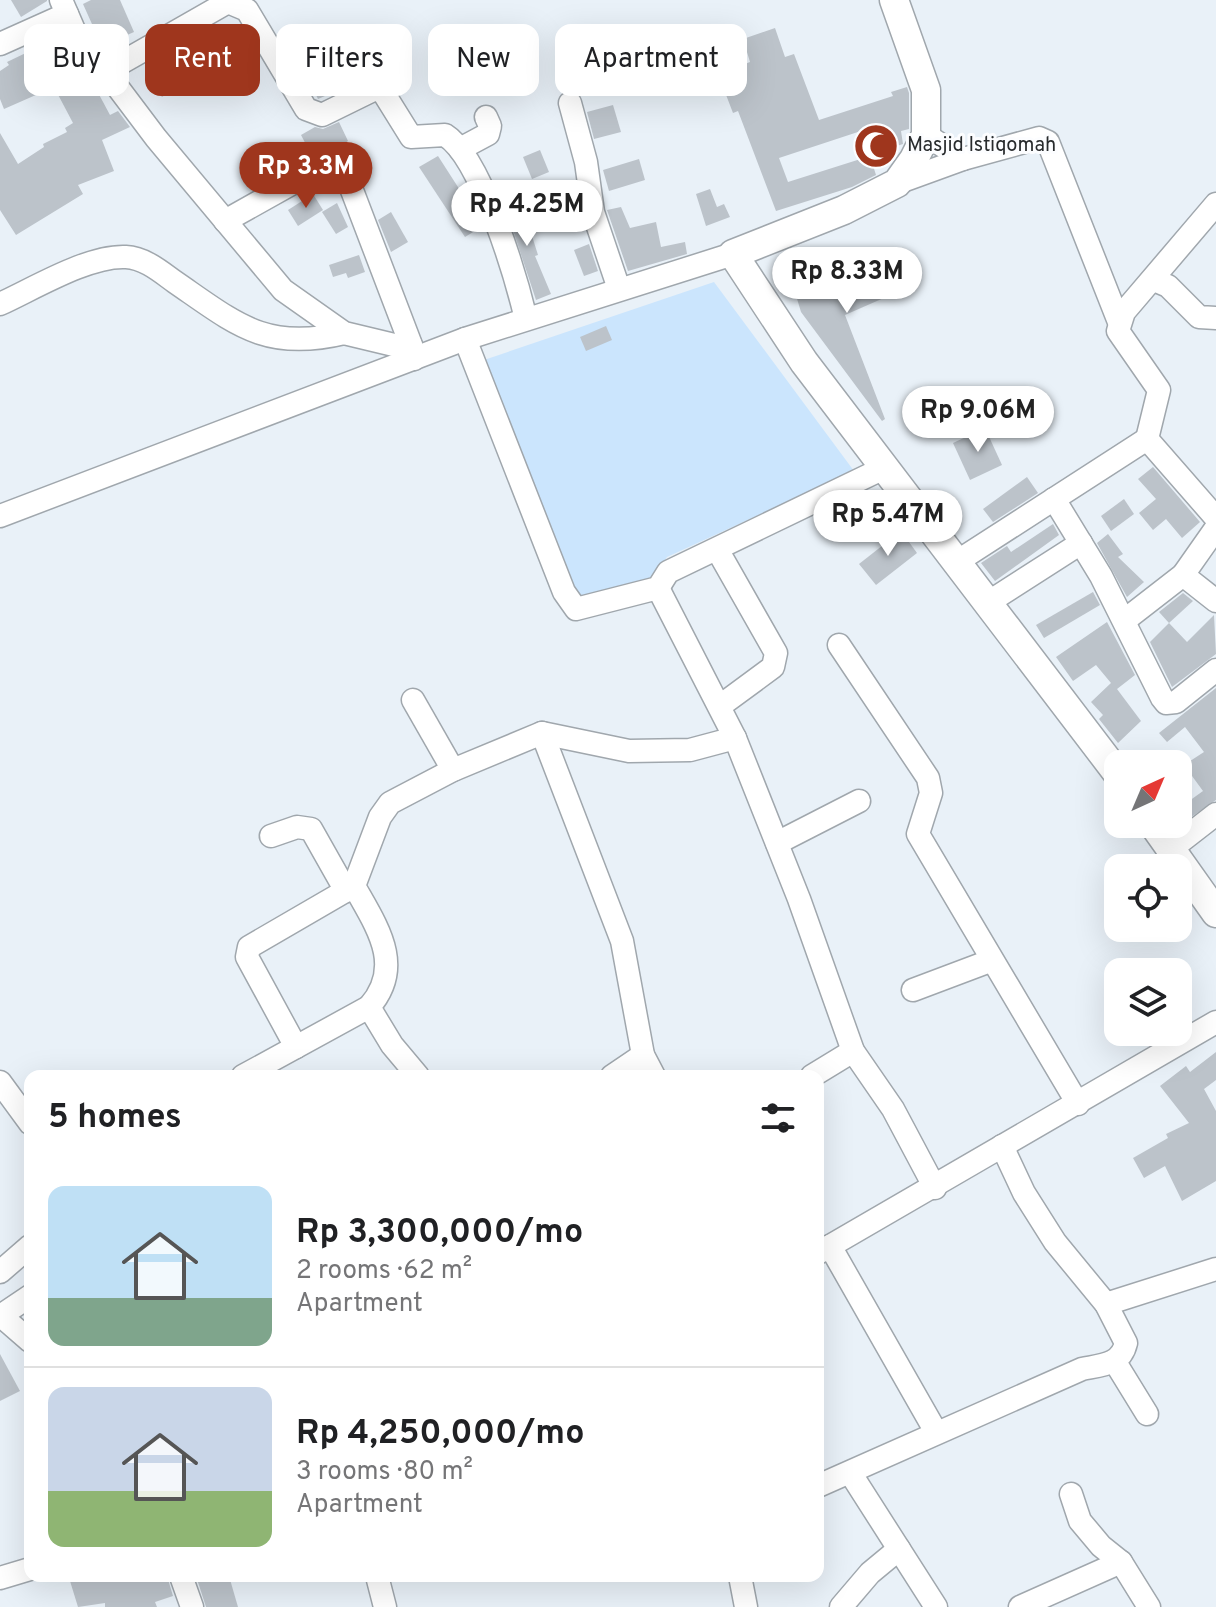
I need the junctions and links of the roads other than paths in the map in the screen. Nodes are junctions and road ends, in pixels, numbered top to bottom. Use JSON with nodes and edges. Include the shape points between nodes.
{"nodes":[{"id":1,"x":894,"y":0,"type":"edge"},
{"id":2,"x":208,"y":6,"type":"edge"},
{"id":3,"x":64,"y":7,"type":"edge"},
{"id":4,"x":0,"y":44,"type":"edge"},
{"id":5,"x":129,"y":58,"type":"edge"},
{"id":6,"x":125,"y":96,"type":"edge"},
{"id":7,"x":570,"y":103,"type":"dead end"},
{"id":8,"x":486,"y":117,"type":"dead end"},
{"id":9,"x":926,"y":135,"type":"junction"},
{"id":10,"x":460,"y":149,"type":"junction"},
{"id":11,"x":963,"y":159,"type":"junction"},
{"id":12,"x":897,"y":183,"type":"junction"},
{"id":13,"x":1216,"y":205,"type":"edge"},
{"id":14,"x":225,"y":221,"type":"junction"},
{"id":15,"x":733,"y":254,"type":"junction"},
{"id":16,"x":1154,"y":280,"type":"junction"},
{"id":17,"x":619,"y":289,"type":"junction"},
{"id":18,"x":0,"y":304,"type":"edge"},
{"id":19,"x":1216,"y":318,"type":"edge"},
{"id":20,"x":526,"y":319,"type":"junction"},
{"id":21,"x":1119,"y":322,"type":"junction"},
{"id":22,"x":344,"y":333,"type":"junction"},
{"id":23,"x":465,"y":339,"type":"junction"},
{"id":24,"x":412,"y":352,"type":"junction"},
{"id":25,"x":1147,"y":439,"type":"junction"},
{"id":26,"x":886,"y":467,"type":"junction"},
{"id":27,"x":1054,"y":499,"type":"junction"},
{"id":28,"x":0,"y":516,"type":"edge"},
{"id":29,"x":1216,"y":518,"type":"edge"},
{"id":30,"x":1216,"y":528,"type":"edge"},
{"id":31,"x":1081,"y":543,"type":"junction"},
{"id":32,"x":718,"y":551,"type":"junction"},
{"id":33,"x":958,"y":561,"type":"junction"},
{"id":34,"x":1183,"y":575,"type":"junction"},
{"id":35,"x":658,"y":588,"type":"junction"},
{"id":36,"x":1216,"y":601,"type":"edge"},
{"id":37,"x":989,"y":602,"type":"junction"},
{"id":38,"x":1125,"y":620,"type":"junction"},
{"id":39,"x":839,"y":645,"type":"dead end"},
{"id":40,"x":1216,"y":670,"type":"edge"},
{"id":41,"x":413,"y":700,"type":"dead end"},
{"id":42,"x":720,"y":706,"type":"junction"},
{"id":43,"x":542,"y":733,"type":"junction"},
{"id":44,"x":735,"y":738,"type":"junction"},
{"id":45,"x":1104,"y":755,"type":"edge"},
{"id":46,"x":453,"y":770,"type":"junction"},
{"id":47,"x":859,"y":801,"type":"dead end"},
{"id":48,"x":1216,"y":814,"type":"edge"},
{"id":49,"x":271,"y":836,"type":"dead end"},
{"id":50,"x":1163,"y":838,"type":"edge"},
{"id":51,"x":777,"y":843,"type":"junction"},
{"id":52,"x":1171,"y":849,"type":"junction"},
{"id":53,"x":350,"y":888,"type":"junction"},
{"id":54,"x":1216,"y":913,"type":"edge"},
{"id":55,"x":990,"y":961,"type":"junction"},
{"id":56,"x":913,"y":990,"type":"dead end"},
{"id":57,"x":369,"y":1007,"type":"junction"},
{"id":58,"x":1216,"y":1022,"type":"edge"},
{"id":59,"x":296,"y":1047,"type":"junction"},
{"id":60,"x":853,"y":1051,"type":"junction"},
{"id":61,"x":643,"y":1055,"type":"junction"},
{"id":62,"x":254,"y":1070,"type":"edge"},
{"id":63,"x":413,"y":1070,"type":"edge"},
{"id":64,"x":621,"y":1070,"type":"edge"},
{"id":65,"x":651,"y":1070,"type":"edge"},
{"id":66,"x":822,"y":1070,"type":"edge"},
{"id":67,"x":0,"y":1082,"type":"edge"},
{"id":68,"x":1078,"y":1104,"type":"junction"},
{"id":69,"x":24,"y":1115,"type":"edge"},
{"id":70,"x":1002,"y":1146,"type":"junction"},
{"id":71,"x":935,"y":1188,"type":"junction"},
{"id":72,"x":824,"y":1250,"type":"edge"},
{"id":73,"x":24,"y":1251,"type":"edge"},
{"id":74,"x":1216,"y":1269,"type":"edge"},
{"id":75,"x":0,"y":1272,"type":"edge"},
{"id":76,"x":24,"y":1300,"type":"edge"},
{"id":77,"x":1106,"y":1304,"type":"junction"},
{"id":78,"x":1,"y":1315,"type":"edge"},
{"id":79,"x":24,"y":1336,"type":"edge"},
{"id":80,"x":1115,"y":1362,"type":"junction"},
{"id":81,"x":1147,"y":1414,"type":"dead end"},
{"id":82,"x":936,"y":1432,"type":"junction"},
{"id":83,"x":851,"y":1474,"type":"junction"},
{"id":84,"x":824,"y":1484,"type":"edge"},
{"id":85,"x":1071,"y":1494,"type":"dead end"},
{"id":86,"x":899,"y":1549,"type":"junction"},
{"id":87,"x":1121,"y":1562,"type":"junction"},
{"id":88,"x":24,"y":1571,"type":"edge"},
{"id":89,"x":0,"y":1578,"type":"edge"},
{"id":90,"x":183,"y":1582,"type":"edge"},
{"id":91,"x":379,"y":1582,"type":"edge"},
{"id":92,"x":741,"y":1582,"type":"edge"},
{"id":93,"x":192,"y":1607,"type":"edge"},
{"id":94,"x":385,"y":1607,"type":"edge"},
{"id":95,"x":746,"y":1607,"type":"edge"},
{"id":96,"x":841,"y":1607,"type":"edge"},
{"id":97,"x":936,"y":1607,"type":"edge"},
{"id":98,"x":1020,"y":1607,"type":"edge"},
{"id":99,"x":1149,"y":1607,"type":"edge"}],
"edges":[{"from":1,"to":9,"type":"main road","via":[[926,90]]},
{"from":2,"to":5,"type":"street"},
{"from":2,"to":10,"type":"street","via":[[228,2],[247,10],[306,109],[314,114],[379,89],[411,137],[445,135]]},
{"from":3,"to":4,"type":"street"},
{"from":6,"to":14,"type":"street"},
{"from":7,"to":17,"type":"street","via":[[593,212]]},
{"from":8,"to":10,"type":"street","via":[[488,134]]},
{"from":9,"to":11,"type":"street"},
{"from":9,"to":12,"type":"main road"},
{"from":10,"to":20,"type":"street","via":[[500,230]]},
{"from":11,"to":12,"type":"street"},
{"from":11,"to":21,"type":"street","via":[[1039,138],[1048,142]]},
{"from":12,"to":15,"type":"main road"},
{"from":13,"to":16,"type":"street"},
{"from":14,"to":22,"type":"street","via":[[283,290]]},
{"from":14,"to":24,"type":"street","via":[[318,169],[337,165],[345,172]]},
{"from":15,"to":17,"type":"street"},
{"from":15,"to":26,"type":"main road","via":[[804,362]]},
{"from":16,"to":19,"type":"street","via":[[1168,286],[1197,316]]},
{"from":16,"to":21,"type":"street"},
{"from":17,"to":20,"type":"street"},
{"from":18,"to":22,"type":"street","via":[[88,264],[126,257],[157,269],[232,322],[262,336],[317,339]]},
{"from":20,"to":23,"type":"street"},
{"from":21,"to":25,"type":"street","via":[[1118,331],[1159,390]]},
{"from":22,"to":24,"type":"street"},
{"from":23,"to":24,"type":"street"},
{"from":23,"to":35,"type":"street","via":[[570,604],[583,609]]},
{"from":24,"to":28,"type":"street"},
{"from":25,"to":27,"type":"street"},
{"from":25,"to":29,"type":"street"},
{"from":26,"to":32,"type":"street"},
{"from":26,"to":33,"type":"main road"},
{"from":27,"to":31,"type":"street"},
{"from":27,"to":33,"type":"street"},
{"from":30,"to":34,"type":"street"},
{"from":31,"to":37,"type":"street"},
{"from":31,"to":38,"type":"street"},
{"from":32,"to":35,"type":"street","via":[[668,572]]},
{"from":32,"to":42,"type":"street","via":[[776,653],[773,667]]},
{"from":33,"to":37,"type":"main road"},
{"from":34,"to":36,"type":"street"},
{"from":34,"to":38,"type":"street"},
{"from":35,"to":42,"type":"street"},
{"from":37,"to":45,"type":"main road"},
{"from":38,"to":40,"type":"street","via":[[1166,703],[1176,702]]},
{"from":39,"to":55,"type":"street","via":[[928,778],[931,793],[918,834]]},
{"from":41,"to":46,"type":"street"},
{"from":42,"to":44,"type":"street"},
{"from":43,"to":44,"type":"street","via":[[629,751],[690,750]]},
{"from":43,"to":46,"type":"street"},
{"from":43,"to":61,"type":"street","via":[[622,941]]},
{"from":44,"to":51,"type":"street"},
{"from":46,"to":53,"type":"street","via":[[390,803]]},
{"from":47,"to":51,"type":"street"},
{"from":48,"to":52,"type":"street"},
{"from":49,"to":53,"type":"street","via":[[297,827],[311,829]]},
{"from":50,"to":52,"type":"main road"},
{"from":51,"to":60,"type":"street"},
{"from":52,"to":54,"type":"main road"},
{"from":53,"to":57,"type":"street","via":[[380,932],[389,963],[386,982]]},
{"from":53,"to":59,"type":"street","via":[[249,947],[247,957]]},
{"from":55,"to":56,"type":"street"},
{"from":55,"to":68,"type":"street"},
{"from":57,"to":59,"type":"street"},
{"from":57,"to":63,"type":"street"},
{"from":58,"to":68,"type":"street"},
{"from":59,"to":62,"type":"street"},
{"from":60,"to":66,"type":"street"},
{"from":60,"to":71,"type":"street","via":[[893,1109]]},
{"from":61,"to":64,"type":"street"},
{"from":61,"to":65,"type":"street"},
{"from":67,"to":69,"type":"street"},
{"from":68,"to":70,"type":"street"},
{"from":70,"to":71,"type":"street"},
{"from":70,"to":77,"type":"street","via":[[1055,1242]]},
{"from":71,"to":72,"type":"street"},
{"from":72,"to":82,"type":"street"},
{"from":73,"to":75,"type":"street"},
{"from":74,"to":77,"type":"street"},
{"from":76,"to":78,"type":"street"},
{"from":77,"to":80,"type":"street","via":[[1126,1343]]},
{"from":78,"to":79,"type":"street"},
{"from":80,"to":81,"type":"street"},
{"from":80,"to":82,"type":"street","via":[[1082,1369]]},
{"from":82,"to":83,"type":"street"},
{"from":83,"to":84,"type":"street"},
{"from":83,"to":86,"type":"street"},
{"from":85,"to":87,"type":"street","via":[[1080,1521]]},
{"from":86,"to":96,"type":"street"},
{"from":86,"to":97,"type":"street"},
{"from":87,"to":98,"type":"street"},
{"from":87,"to":99,"type":"street"},
{"from":88,"to":89,"type":"street"},
{"from":90,"to":93,"type":"street"},
{"from":91,"to":94,"type":"street"},
{"from":92,"to":95,"type":"street"}]}
